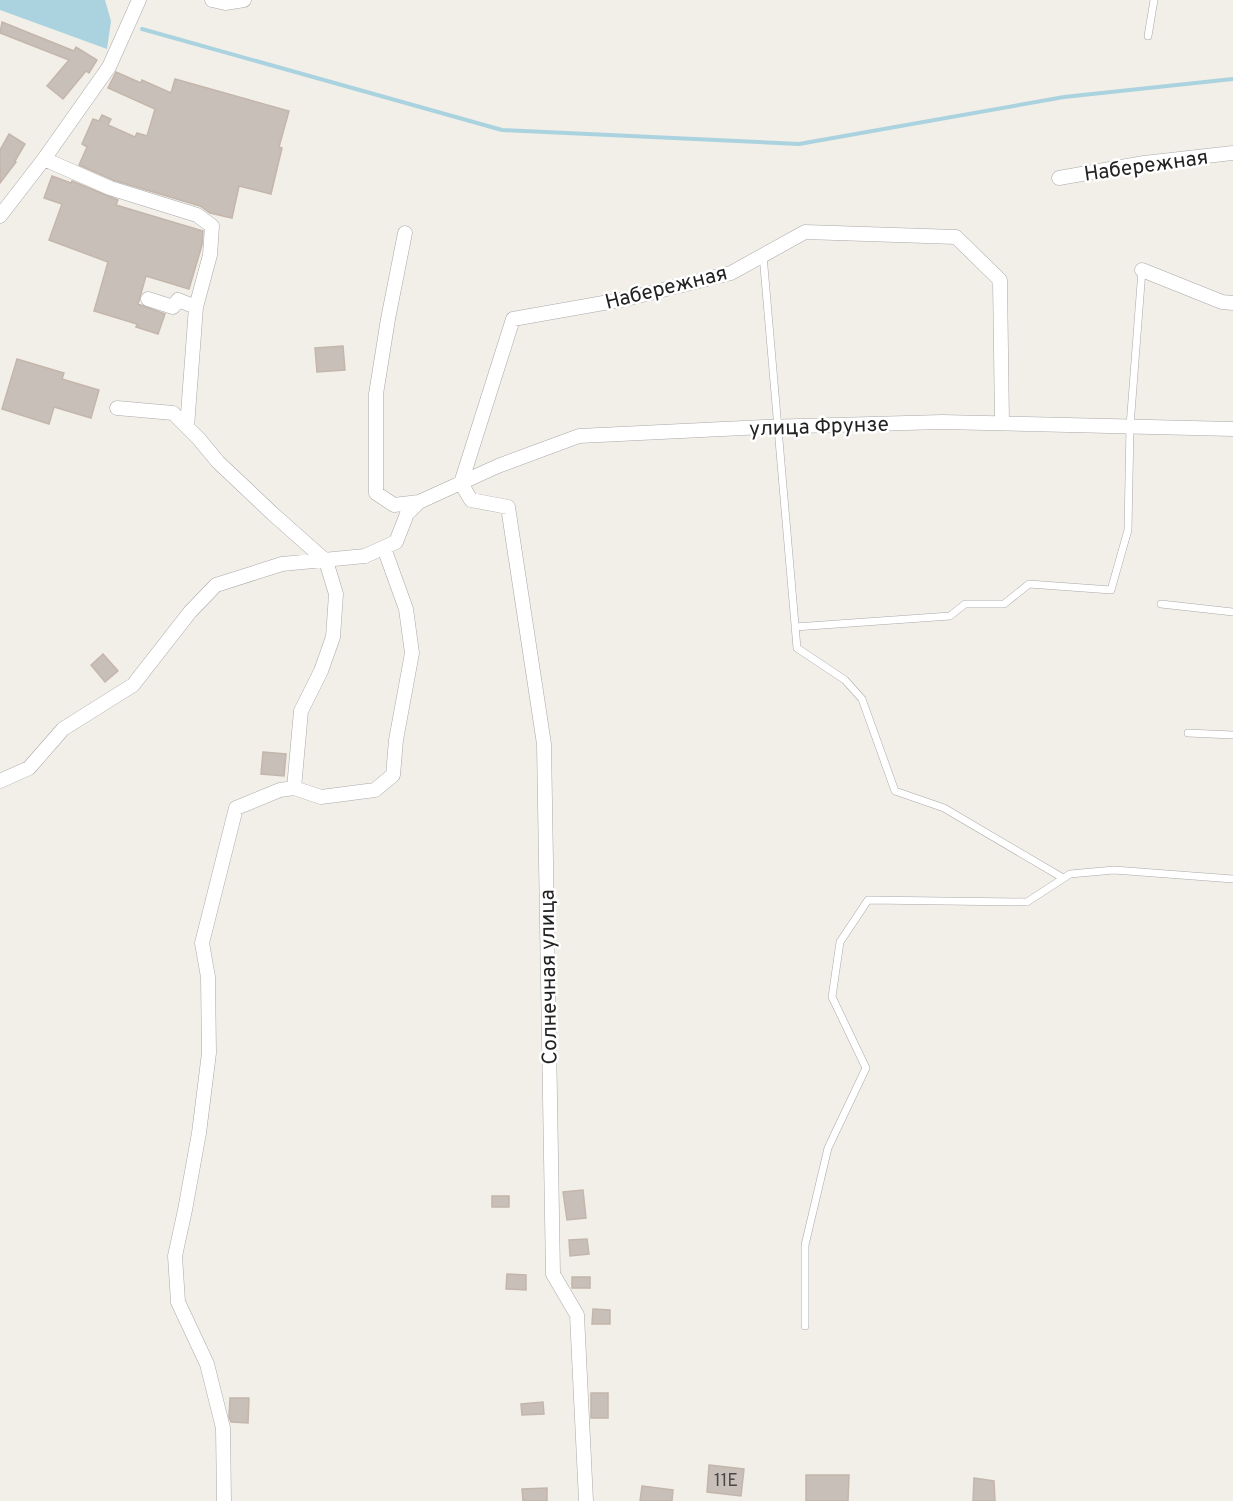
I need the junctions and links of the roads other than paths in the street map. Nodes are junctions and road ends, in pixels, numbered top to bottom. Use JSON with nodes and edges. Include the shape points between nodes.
{"nodes":[{"id":1,"x":139,"y":0,"type":"edge"},
{"id":2,"x":212,"y":0,"type":"edge"},
{"id":3,"x":244,"y":0,"type":"edge"},
{"id":4,"x":1154,"y":0,"type":"edge"},
{"id":5,"x":1148,"y":36,"type":"dead end"},
{"id":6,"x":1233,"y":153,"type":"edge"},
{"id":7,"x":44,"y":159,"type":"junction"},
{"id":8,"x":1059,"y":178,"type":"dead end"},
{"id":9,"x":0,"y":216,"type":"edge"},
{"id":10,"x":405,"y":233,"type":"dead end"},
{"id":11,"x":763,"y":254,"type":"junction"},
{"id":12,"x":1142,"y":270,"type":"joint"},
{"id":13,"x":148,"y":299,"type":"dead end"},
{"id":14,"x":1233,"y":303,"type":"edge"},
{"id":15,"x":196,"y":307,"type":"junction"},
{"id":16,"x":117,"y":408,"type":"dead end"},
{"id":17,"x":1002,"y":423,"type":"junction"},
{"id":18,"x":1130,"y":426,"type":"junction"},
{"id":19,"x":187,"y":427,"type":"junction"},
{"id":20,"x":777,"y":427,"type":"junction"},
{"id":21,"x":1233,"y":429,"type":"edge"},
{"id":22,"x":461,"y":483,"type":"junction"},
{"id":23,"x":419,"y":502,"type":"junction"},
{"id":24,"x":384,"y":548,"type":"junction"},
{"id":25,"x":326,"y":561,"type":"junction"},
{"id":26,"x":1161,"y":604,"type":"dead end"},
{"id":27,"x":1233,"y":612,"type":"edge"},
{"id":28,"x":795,"y":627,"type":"junction"},
{"id":29,"x":1188,"y":733,"type":"dead end"},
{"id":30,"x":1233,"y":735,"type":"edge"},
{"id":31,"x":0,"y":781,"type":"edge"},
{"id":32,"x":294,"y":788,"type":"junction"},
{"id":33,"x":1063,"y":878,"type":"junction"},
{"id":34,"x":1233,"y":879,"type":"edge"},
{"id":35,"x":805,"y":1326,"type":"dead end"},
{"id":36,"x":224,"y":1501,"type":"edge"},
{"id":37,"x":586,"y":1501,"type":"edge"}],
"edges":[{"from":1,"to":7,"type":"street","via":[[109,67]]},
{"from":2,"to":3,"type":"street"},
{"from":4,"to":5,"type":"lane"},
{"from":6,"to":8,"type":"street","name":"Набережная"},
{"from":7,"to":9,"type":"street"},
{"from":7,"to":15,"type":"street","via":[[110,188],[196,215],[212,226],[210,255]]},
{"from":10,"to":23,"type":"street","via":[[376,394],[376,493],[394,505]]},
{"from":11,"to":17,"type":"street","name":"Набережная","via":[[805,232],[956,237],[1000,280]]},
{"from":11,"to":20,"type":"lane"},
{"from":11,"to":22,"type":"street","name":"Набережная","via":[[731,273],[627,299],[513,320]]},
{"from":12,"to":14,"type":"street"},
{"from":12,"to":18,"type":"lane"},
{"from":13,"to":15,"type":"street","via":[[173,307],[178,300]]},
{"from":15,"to":19,"type":"street"},
{"from":16,"to":19,"type":"street","via":[[172,413]]},
{"from":17,"to":18,"type":"street","name":"улица Фрунзе"},
{"from":17,"to":20,"type":"street","name":"улица Фрунзе"},
{"from":18,"to":21,"type":"street","name":"улица Фрунзе"},
{"from":18,"to":28,"type":"lane","via":[[1128,530],[1111,590],[1029,584],[1004,604],[965,604],[950,616]]},
{"from":19,"to":25,"type":"street","via":[[218,462]]},
{"from":20,"to":22,"type":"street","name":"улица Фрунзе","via":[[579,436]]},
{"from":20,"to":28,"type":"lane"},
{"from":22,"to":23,"type":"street","name":"улица Фрунзе"},
{"from":22,"to":37,"type":"street","name":"Солнечная улица","via":[[471,500],[508,507],[544,744],[553,1274],[577,1315]]},
{"from":23,"to":24,"type":"street","via":[[407,514],[396,542]]},
{"from":24,"to":25,"type":"street","via":[[365,556]]},
{"from":24,"to":32,"type":"street","via":[[406,609],[412,653],[393,774],[375,790],[321,797]]},
{"from":25,"to":31,"type":"street","via":[[282,564],[216,585],[133,685],[63,729],[29,768]]},
{"from":25,"to":32,"type":"street","via":[[336,594],[333,637],[301,711]]},
{"from":26,"to":27,"type":"lane"},
{"from":28,"to":33,"type":"lane","via":[[796,648],[846,680],[862,699],[896,791],[944,808]]},
{"from":29,"to":30,"type":"lane"},
{"from":32,"to":36,"type":"street","via":[[236,808],[202,943],[208,977],[209,1053],[200,1133],[175,1256],[178,1302],[207,1364],[223,1428]]},
{"from":33,"to":34,"type":"lane","via":[[1114,870]]},
{"from":33,"to":35,"type":"lane","via":[[1026,902],[868,900],[840,942],[832,997],[866,1068],[828,1148],[807,1234]]}]}
